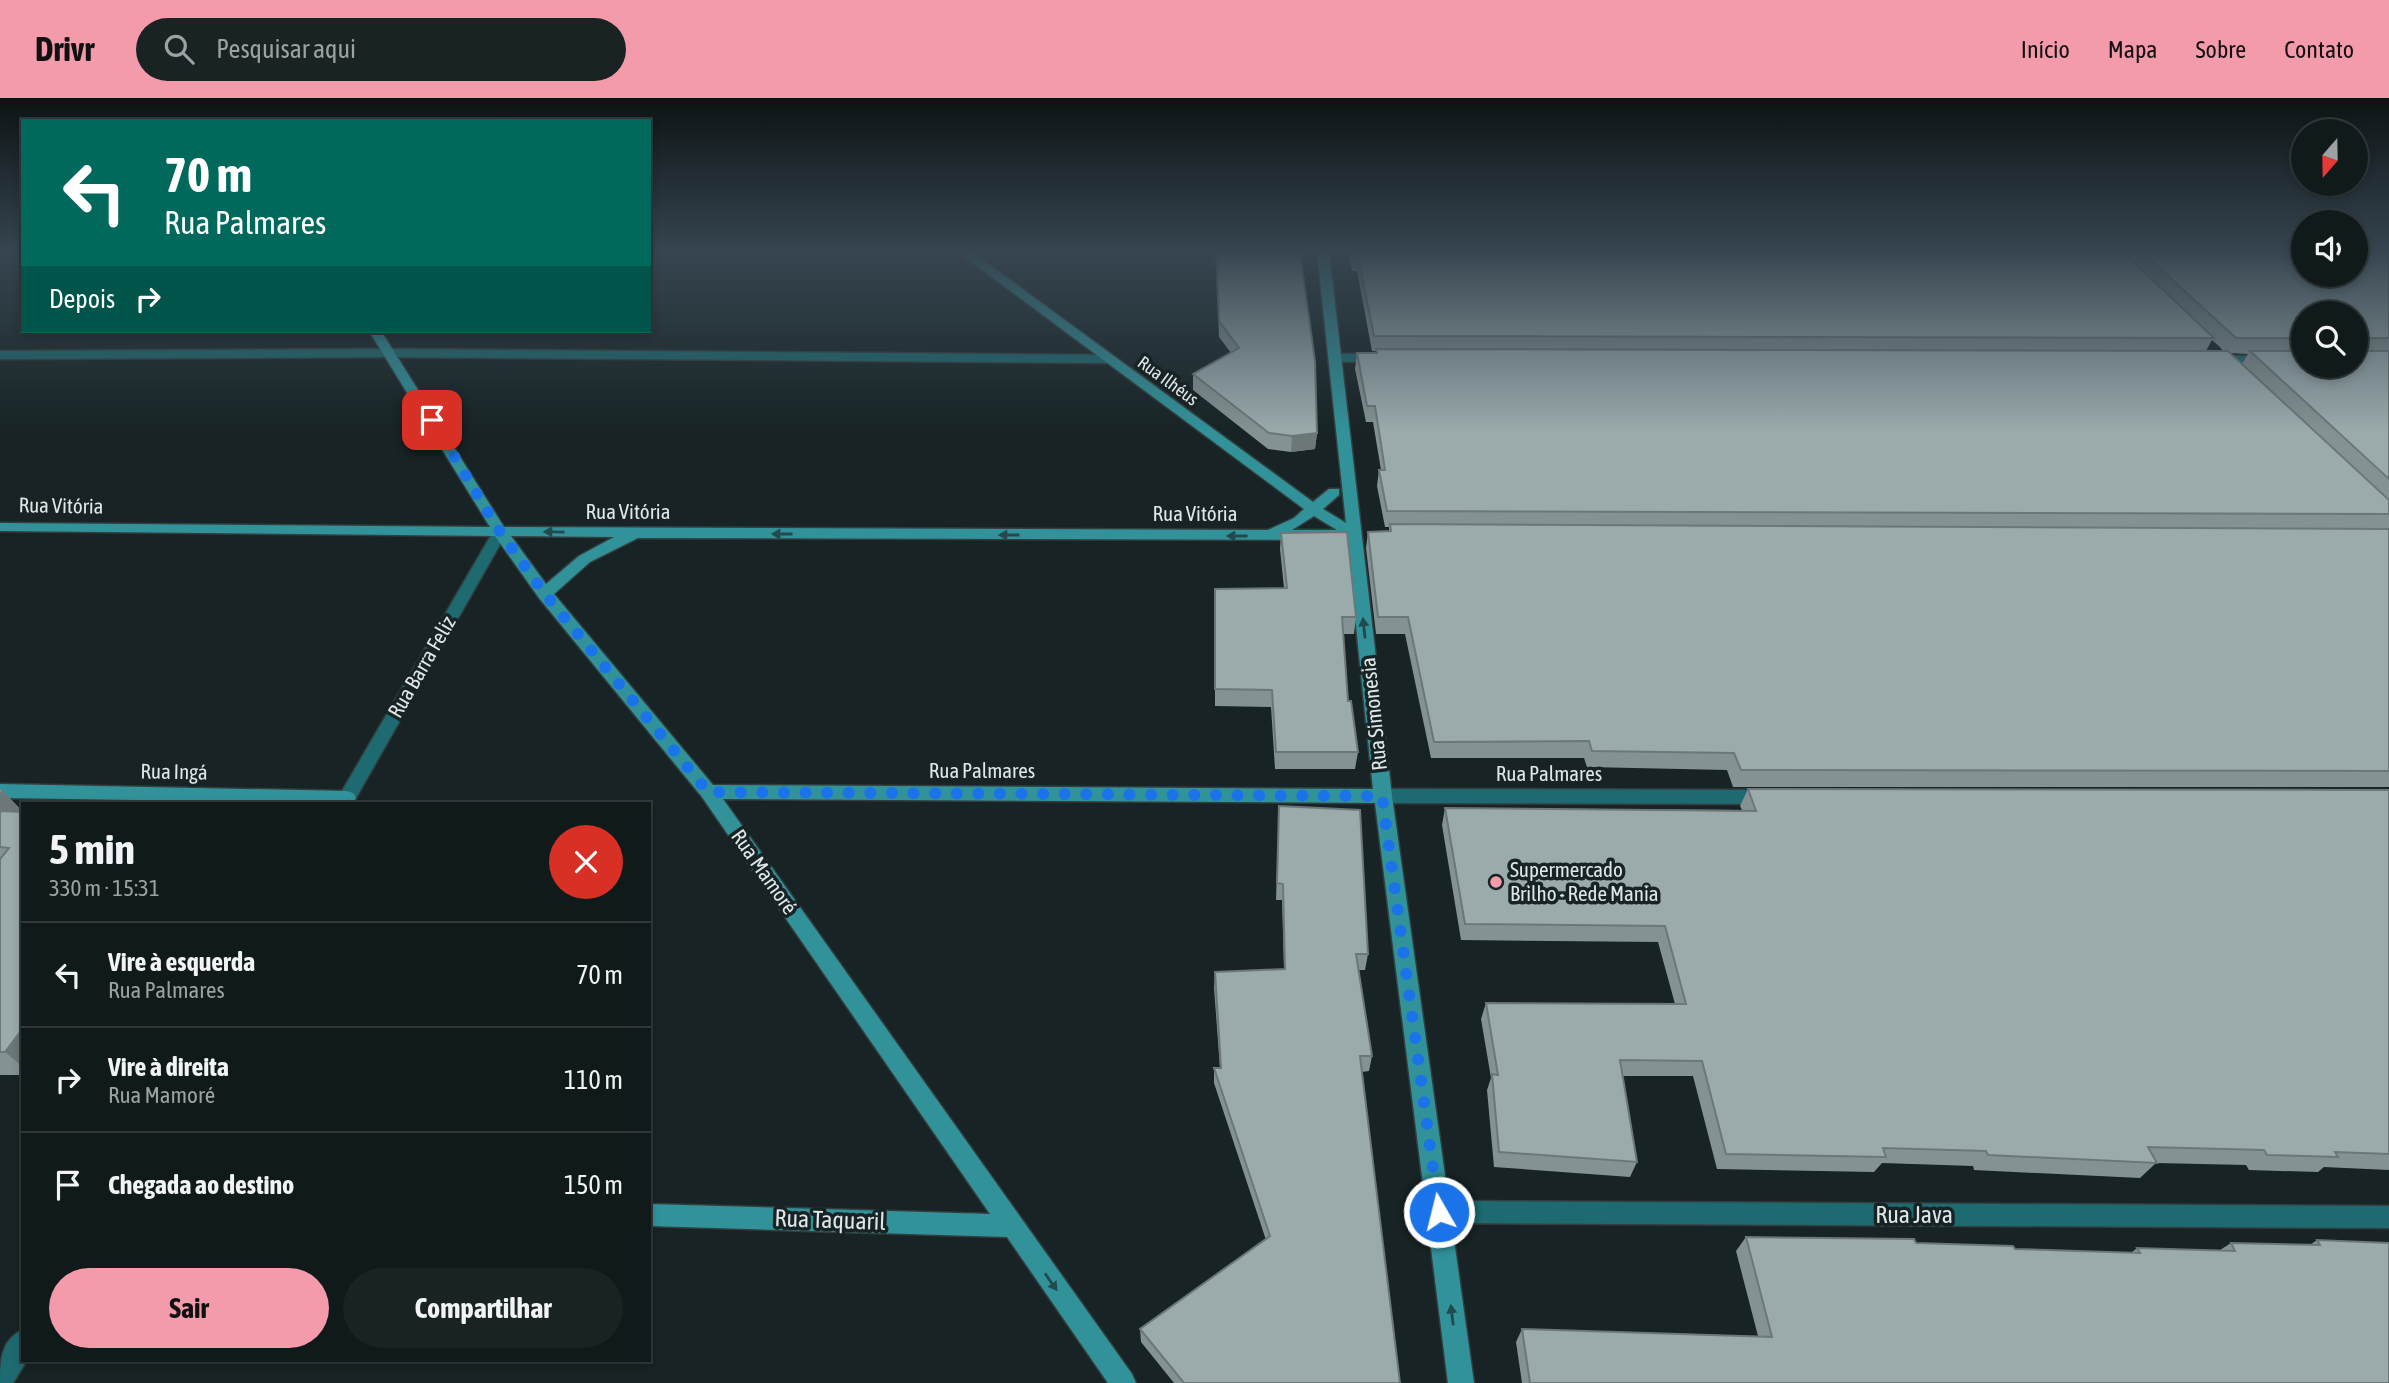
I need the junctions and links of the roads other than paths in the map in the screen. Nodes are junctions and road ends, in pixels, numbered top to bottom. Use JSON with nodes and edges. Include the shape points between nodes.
{"nodes":[{"id":1,"x":1045,"y":312,"type":"edge"},
{"id":2,"x":1330,"y":312,"type":"edge"},
{"id":3,"x":377,"y":333,"type":"edge"},
{"id":4,"x":391,"y":353,"type":"junction"},
{"id":5,"x":0,"y":355,"type":"edge"},
{"id":6,"x":2218,"y":356,"type":"junction"},
{"id":7,"x":1335,"y":358,"type":"junction"},
{"id":8,"x":1391,"y":358,"type":"edge"},
{"id":9,"x":1109,"y":359,"type":"junction"},
{"id":10,"x":2291,"y":359,"type":"edge"},
{"id":11,"x":2195,"y":360,"type":"edge"},
{"id":12,"x":2242,"y":379,"type":"edge"},
{"id":13,"x":1346,"y":477,"type":"junction"},
{"id":14,"x":1285,"y":488,"type":"junction"},
{"id":15,"x":1334,"y":492,"type":"junction"},
{"id":16,"x":1313,"y":509,"type":"junction"},
{"id":17,"x":0,"y":527,"type":"edge"},
{"id":18,"x":500,"y":532,"type":"junction"},
{"id":19,"x":642,"y":533,"type":"junction"},
{"id":20,"x":1361,"y":535,"type":"junction"},
{"id":21,"x":1266,"y":536,"type":"junction"},
{"id":22,"x":545,"y":594,"type":"junction"},
{"id":23,"x":0,"y":791,"type":"edge"},
{"id":24,"x":708,"y":792,"type":"junction"},
{"id":25,"x":1382,"y":796,"type":"junction"},
{"id":26,"x":1788,"y":797,"type":"edge"},
{"id":27,"x":345,"y":800,"type":"edge"},
{"id":28,"x":1439,"y":1212,"type":"junction"},
{"id":29,"x":651,"y":1215,"type":"edge"},
{"id":30,"x":2389,"y":1217,"type":"edge"},
{"id":31,"x":1011,"y":1226,"type":"junction"},
{"id":32,"x":21,"y":1345,"type":"edge"},
{"id":33,"x":0,"y":1380,"type":"edge"},
{"id":34,"x":1123,"y":1383,"type":"edge"},
{"id":35,"x":1461,"y":1383,"type":"edge"}],
"edges":[{"from":1,"to":9,"type":"street","name":"Rua Ilhéus"},
{"from":2,"to":7,"type":"street","name":"Rua Simonesia"},
{"from":3,"to":4,"type":"street","name":"Rua Mamoré"},
{"from":4,"to":5,"type":"street"},
{"from":4,"to":9,"type":"street"},
{"from":4,"to":18,"type":"street","name":"Rua Mamoré"},
{"from":6,"to":10,"type":"street"},
{"from":6,"to":11,"type":"street"},
{"from":6,"to":12,"type":"street"},
{"from":7,"to":8,"type":"street"},
{"from":7,"to":13,"type":"street","name":"Rua Simonesia"},
{"from":9,"to":14,"type":"street","name":"Rua Ilhéus"},
{"from":13,"to":15,"type":"street"},
{"from":13,"to":20,"type":"street","name":"Rua Simonesia"},
{"from":14,"to":15,"type":"street"},
{"from":14,"to":16,"type":"street","name":"Rua Ilhéus"},
{"from":15,"to":16,"type":"street"},
{"from":16,"to":20,"type":"street","name":"Rua Ilhéus"},
{"from":16,"to":21,"type":"street"},
{"from":17,"to":18,"type":"street","name":"Rua Vitória"},
{"from":19,"to":18,"type":"street","name":"Rua Vitória","one_way":true},
{"from":18,"to":22,"type":"street","name":"Rua Mamoré"},
{"from":18,"to":27,"type":"street","name":"Rua Barra Feliz"},
{"from":21,"to":19,"type":"street","name":"Rua Vitória","one_way":true},
{"from":19,"to":22,"type":"street","via":[[588,556]]},
{"from":20,"to":21,"type":"street","name":"Rua Vitória"},
{"from":25,"to":20,"type":"street","name":"Rua Simonesia","one_way":true},
{"from":22,"to":24,"type":"street","name":"Rua Mamoré"},
{"from":23,"to":27,"type":"street","name":"Rua Ingá"},
{"from":24,"to":25,"type":"street","name":"Rua Palmares"},
{"from":24,"to":31,"type":"street","name":"Rua Mamoré"},
{"from":25,"to":26,"type":"street","name":"Rua Palmares"},
{"from":25,"to":28,"type":"street","name":"Rua Simonesia"},
{"from":28,"to":30,"type":"street","name":"Rua Java"},
{"from":35,"to":28,"type":"street","name":"Rua Simonesia","one_way":true},
{"from":29,"to":31,"type":"street","name":"Rua Taquaril"},
{"from":31,"to":34,"type":"street","name":"Rua Mamoré","one_way":true},
{"from":32,"to":33,"type":"street"}]}
